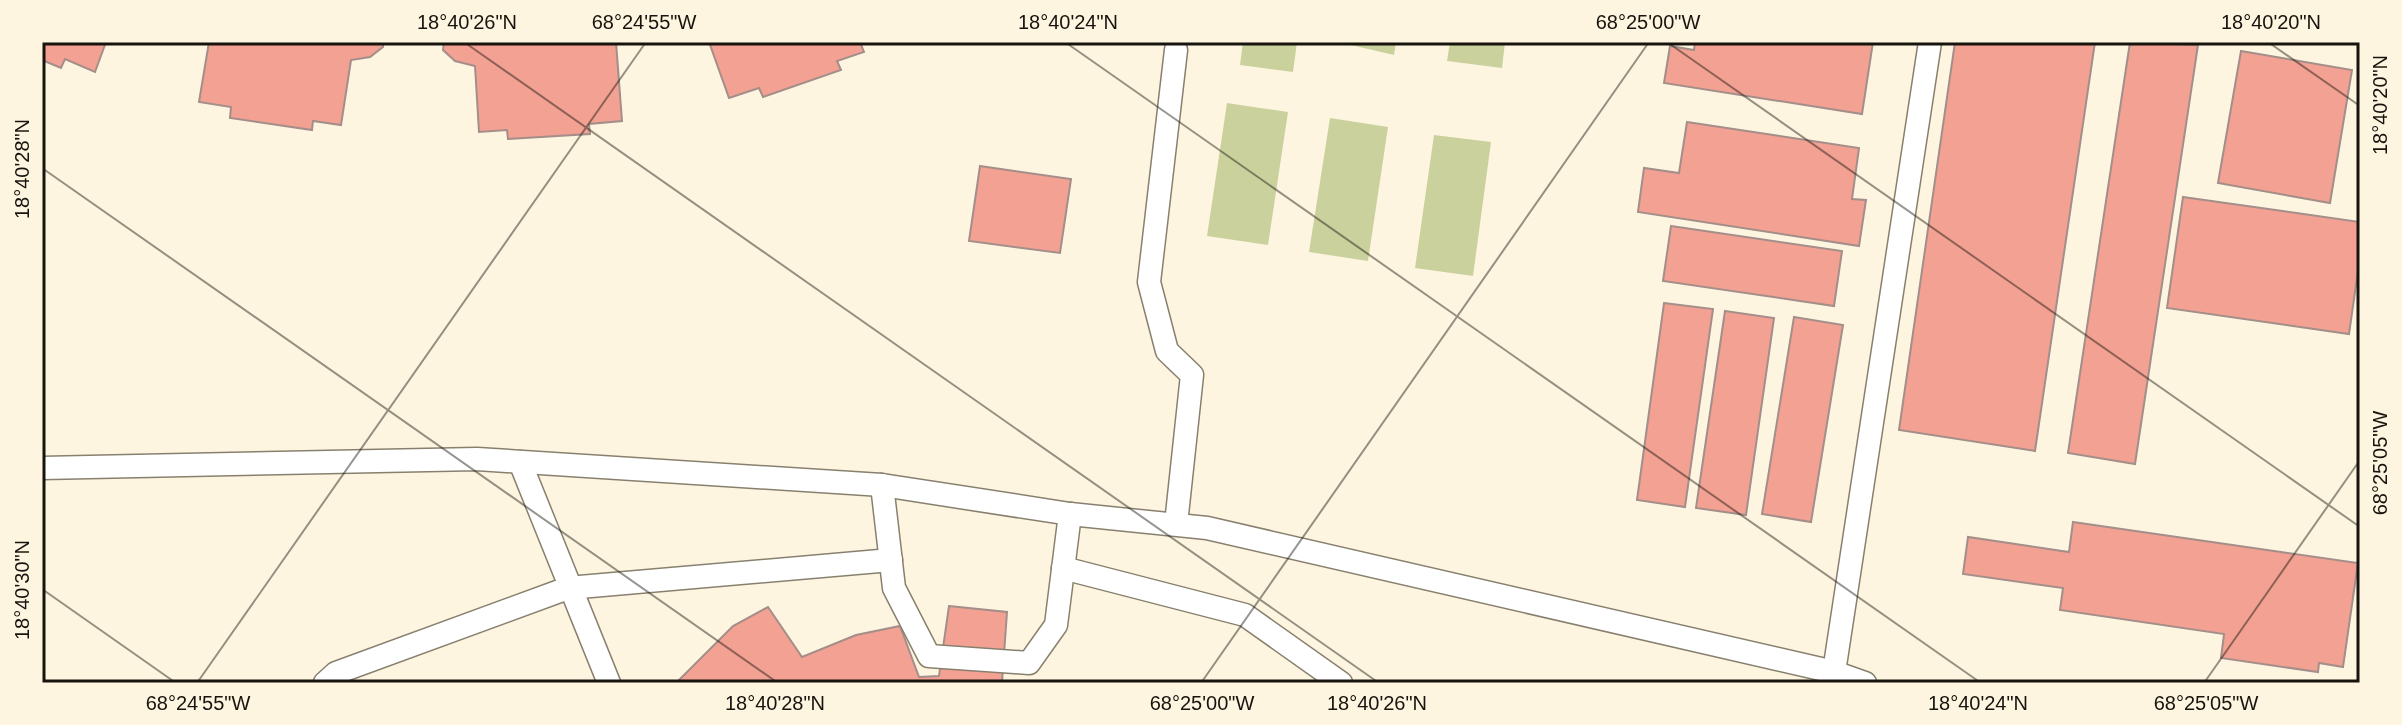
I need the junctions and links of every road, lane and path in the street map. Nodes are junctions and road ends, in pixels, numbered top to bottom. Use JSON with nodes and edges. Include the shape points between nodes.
{"nodes":[{"id":1,"x":1930,"y":42,"type":"edge"},
{"id":2,"x":1176,"y":50,"type":"dead end"},
{"id":3,"x":520,"y":462,"type":"junction"},
{"id":4,"x":42,"y":468,"type":"edge"},
{"id":5,"x":882,"y":485,"type":"junction"},
{"id":6,"x":1070,"y":514,"type":"junction"},
{"id":7,"x":1176,"y":524,"type":"junction"},
{"id":8,"x":891,"y":560,"type":"junction"},
{"id":9,"x":1063,"y":568,"type":"junction"},
{"id":10,"x":568,"y":588,"type":"junction"},
{"id":11,"x":1834,"y":672,"type":"junction"},
{"id":12,"x":325,"y":683,"type":"edge"},
{"id":13,"x":609,"y":683,"type":"edge"},
{"id":14,"x":1341,"y":683,"type":"edge"},
{"id":15,"x":1865,"y":683,"type":"edge"}],
"edges":[{"from":1,"to":11,"type":"lane"},
{"from":2,"to":7,"type":"lane","via":[[1149,282],[1167,351],[1192,375]]},
{"from":3,"to":4,"type":"lane"},
{"from":3,"to":5,"type":"lane"},
{"from":3,"to":10,"type":"lane"},
{"from":5,"to":6,"type":"lane"},
{"from":5,"to":8,"type":"lane"},
{"from":6,"to":7,"type":"lane"},
{"from":6,"to":9,"type":"lane"},
{"from":7,"to":11,"type":"lane"},
{"from":8,"to":9,"type":"lane","via":[[894,588],[929,656],[1029,663],[1056,625]]},
{"from":8,"to":10,"type":"lane"},
{"from":9,"to":14,"type":"lane","via":[[1245,615]]},
{"from":10,"to":12,"type":"lane","via":[[336,673]]},
{"from":10,"to":13,"type":"lane"},
{"from":11,"to":15,"type":"lane"}]}
